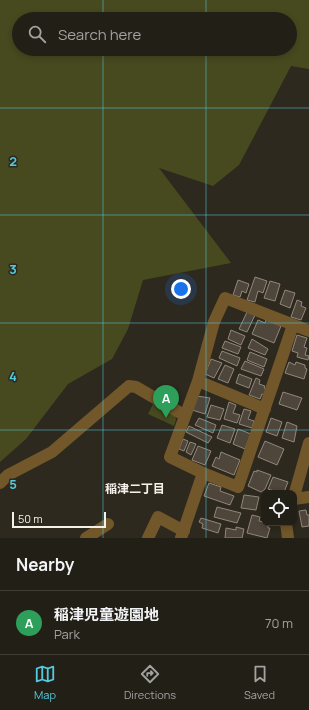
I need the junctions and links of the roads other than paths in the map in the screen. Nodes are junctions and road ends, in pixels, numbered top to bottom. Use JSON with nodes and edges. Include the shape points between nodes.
{"nodes":[{"id":1,"x":293,"y":325,"type":"junction"},
{"id":2,"x":309,"y":332,"type":"edge"},
{"id":3,"x":198,"y":381,"type":"junction"},
{"id":4,"x":265,"y":409,"type":"junction"},
{"id":5,"x":184,"y":415,"type":"junction"},
{"id":6,"x":309,"y":443,"type":"edge"},
{"id":7,"x":204,"y":473,"type":"junction"},
{"id":8,"x":0,"y":483,"type":"edge"},
{"id":9,"x":296,"y":490,"type":"edge"},
{"id":10,"x":309,"y":497,"type":"edge"},
{"id":11,"x":297,"y":499,"type":"edge"},
{"id":12,"x":108,"y":524,"type":"dead end"},
{"id":13,"x":286,"y":526,"type":"edge"},
{"id":14,"x":182,"y":534,"type":"edge"},
{"id":15,"x":86,"y":538,"type":"edge"},
{"id":16,"x":148,"y":538,"type":"edge"},
{"id":17,"x":288,"y":538,"type":"edge"}],
"edges":[{"from":1,"to":2,"type":"street"},
{"from":1,"to":3,"type":"street","via":[[225,298],[214,322]]},
{"from":1,"to":4,"type":"street"},
{"from":3,"to":4,"type":"street"},
{"from":3,"to":5,"type":"street"},
{"from":4,"to":7,"type":"street","via":[[238,487]]},
{"from":5,"to":7,"type":"street","via":[[170,457]]},
{"from":5,"to":8,"type":"street","via":[[136,387],[129,386],[52,452],[8,475]]},
{"from":6,"to":9,"type":"street"},
{"from":7,"to":14,"type":"street"},
{"from":10,"to":11,"type":"street"},
{"from":12,"to":15,"type":"street"},
{"from":13,"to":17,"type":"street"},
{"from":14,"to":16,"type":"street","via":[[158,517]]}]}
